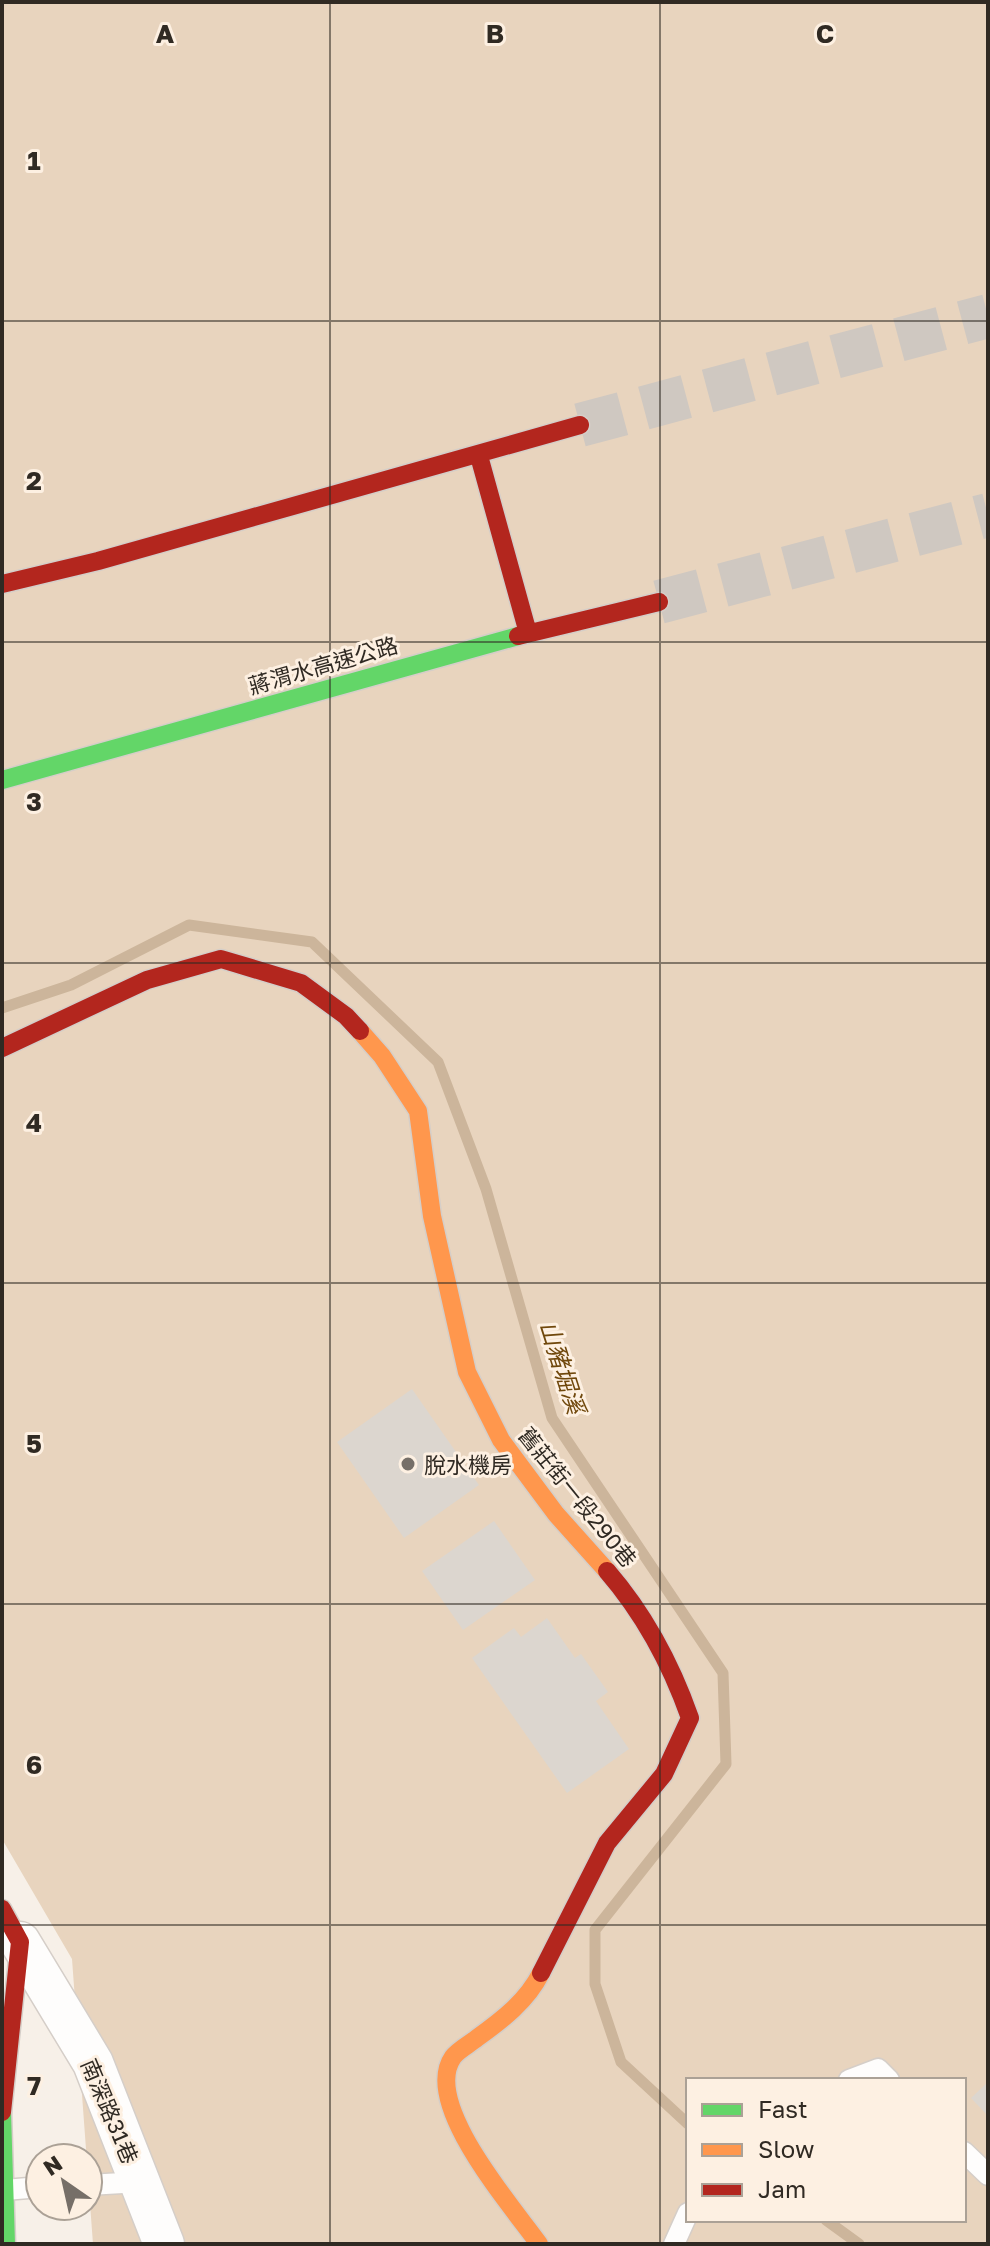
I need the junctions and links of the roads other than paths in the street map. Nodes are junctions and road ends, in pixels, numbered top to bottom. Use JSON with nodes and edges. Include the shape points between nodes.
{"nodes":[{"id":1,"x":580,"y":425,"type":"tunnel mouth"},
{"id":2,"x":479,"y":456,"type":"junction"},
{"id":3,"x":2,"y":584,"type":"edge"},
{"id":4,"x":659,"y":602,"type":"tunnel mouth"},
{"id":5,"x":528,"y":633,"type":"junction"},
{"id":6,"x":2,"y":780,"type":"edge"},
{"id":7,"x":2,"y":1048,"type":"edge"},
{"id":8,"x":11,"y":1926,"type":"edge"},
{"id":9,"x":854,"y":2078,"type":"edge"},
{"id":10,"x":887,"y":2078,"type":"edge"},
{"id":11,"x":2,"y":2113,"type":"edge"},
{"id":12,"x":966,"y":2154,"type":"edge"},
{"id":13,"x":988,"y":2175,"type":"edge"},
{"id":14,"x":140,"y":2182,"type":"junction"},
{"id":15,"x":104,"y":2184,"type":"edge"},
{"id":16,"x":24,"y":2188,"type":"edge"},
{"id":17,"x":5,"y":2190,"type":"junction"},
{"id":18,"x":686,"y":2217,"type":"edge"},
{"id":19,"x":6,"y":2244,"type":"edge"},
{"id":20,"x":164,"y":2244,"type":"edge"},
{"id":21,"x":539,"y":2244,"type":"edge"},
{"id":22,"x":674,"y":2244,"type":"edge"}],
"edges":[{"from":1,"to":2,"type":"main road"},
{"from":2,"to":3,"type":"main road"},
{"from":2,"to":5,"type":"main road"},
{"from":4,"to":5,"type":"main road","name":"蔣渭水高速公路"},
{"from":5,"to":6,"type":"main road","name":"蔣渭水高速公路"},
{"from":7,"to":21,"type":"main road","name":"舊莊街一段290巷","via":[[147,980],[221,959],[301,983],[346,1016],[382,1056],[418,1111],[432,1216],[467,1372],[501,1440],[556,1514],[626,1593],[671,1665],[690,1718],[664,1774],[607,1843],[535,1986],[509,2014],[453,2057],[444,2083],[469,2146]]},
{"from":8,"to":11,"type":"main road"},
{"from":8,"to":14,"type":"street","name":"南深路31巷","via":[[93,2063]]},
{"from":9,"to":10,"type":"lane","via":[[878,2069]]},
{"from":11,"to":17,"type":"main road"},
{"from":12,"to":13,"type":"lane"},
{"from":14,"to":15,"type":"lane"},
{"from":14,"to":20,"type":"street","name":"南深路31巷"},
{"from":16,"to":17,"type":"lane"},
{"from":17,"to":19,"type":"main road"},
{"from":18,"to":22,"type":"lane"}]}
